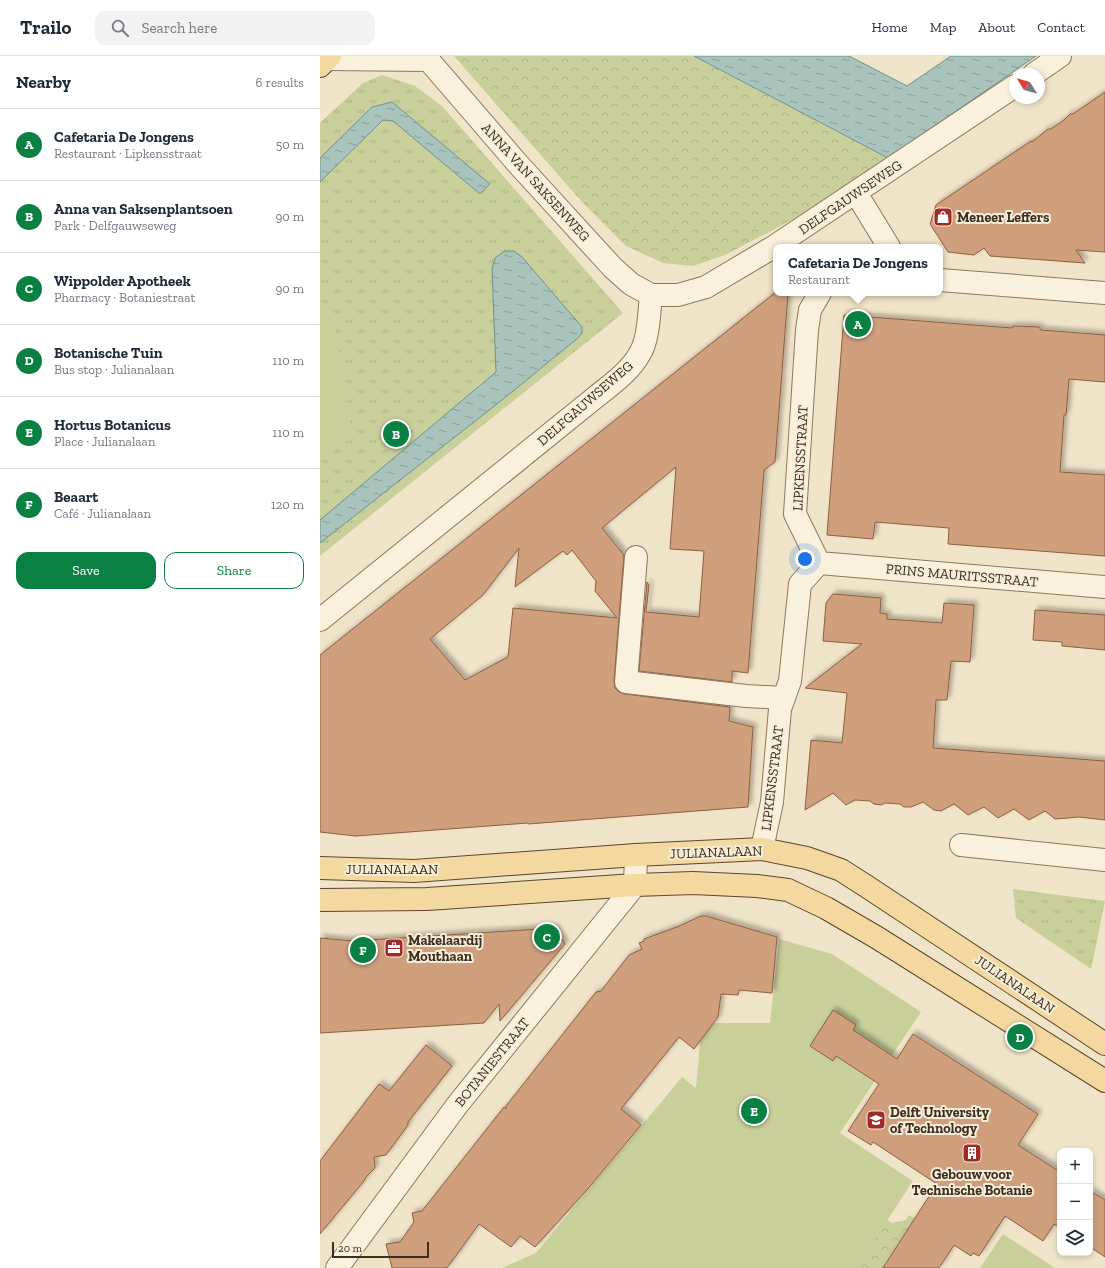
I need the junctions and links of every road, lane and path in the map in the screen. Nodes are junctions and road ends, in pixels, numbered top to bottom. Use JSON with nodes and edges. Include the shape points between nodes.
{"nodes":[{"id":1,"x":1060,"y":56,"type":"edge"},
{"id":2,"x":427,"y":58,"type":"edge"},
{"id":3,"x":325,"y":60,"type":"edge"},
{"id":4,"x":1043,"y":68,"type":"edge"},
{"id":5,"x":1009,"y":90,"type":"edge"},
{"id":6,"x":856,"y":194,"type":"junction"},
{"id":7,"x":779,"y":244,"type":"edge"},
{"id":8,"x":887,"y":244,"type":"edge"},
{"id":9,"x":773,"y":248,"type":"edge"},
{"id":10,"x":943,"y":280,"type":"edge"},
{"id":11,"x":1105,"y":293,"type":"edge"},
{"id":12,"x":651,"y":295,"type":"junction"},
{"id":13,"x":818,"y":296,"type":"edge"},
{"id":14,"x":636,"y":557,"type":"dead end"},
{"id":15,"x":819,"y":563,"type":"junction"},
{"id":16,"x":1105,"y":587,"type":"edge"},
{"id":17,"x":320,"y":620,"type":"edge"},
{"id":18,"x":784,"y":698,"type":"junction"},
{"id":19,"x":961,"y":845,"type":"dead end"},
{"id":20,"x":762,"y":849,"type":"junction"},
{"id":21,"x":636,"y":855,"type":"junction"},
{"id":22,"x":1105,"y":860,"type":"edge"},
{"id":23,"x":320,"y":868,"type":"edge"},
{"id":24,"x":635,"y":885,"type":"junction"},
{"id":25,"x":320,"y":900,"type":"edge"},
{"id":26,"x":1105,"y":1044,"type":"edge"},
{"id":27,"x":1104,"y":1076,"type":"edge"},
{"id":28,"x":337,"y":1268,"type":"edge"}],
"edges":[{"from":1,"to":4,"type":"street"},
{"from":2,"to":3,"type":"street","name":"ANNA VAN SAKSENWEG"},
{"from":2,"to":12,"type":"street","name":"ANNA VAN SAKSENWEG","via":[[518,164],[613,268],[631,284]]},
{"from":5,"to":6,"type":"street","name":"DELFGAUWSEWEG"},
{"from":6,"to":7,"type":"street","name":"DELFGAUWSEWEG"},
{"from":6,"to":8,"type":"street"},
{"from":9,"to":12,"type":"street","name":"DELFGAUWSEWEG","via":[[706,287],[678,295]]},
{"from":10,"to":11,"type":"street"},
{"from":12,"to":17,"type":"street","name":"DELFGAUWSEWEG","via":[[645,342],[640,354],[627,371]]},
{"from":13,"to":15,"type":"street","name":"LIPKENSSTRAAT","via":[[810,310],[807,330],[795,514]]},
{"from":14,"to":18,"type":"street","via":[[626,682]]},
{"from":15,"to":16,"type":"street","name":"PRINS MAURITSSTRAAT"},
{"from":15,"to":18,"type":"street","name":"LIPKENSSTRAAT","via":[[800,584],[790,681]]},
{"from":18,"to":20,"type":"street","name":"LIPKENSSTRAAT","via":[[780,709],[772,802]]},
{"from":19,"to":22,"type":"street"},
{"from":20,"to":21,"type":"main road","name":"JULIANALAAN"},
{"from":20,"to":26,"type":"main road","name":"JULIANALAAN","via":[[807,858],[840,870]]},
{"from":21,"to":23,"type":"main road","name":"JULIANALAAN","via":[[414,871]]},
{"from":21,"to":24,"type":"street"},
{"from":24,"to":25,"type":"main road","via":[[427,899]]},
{"from":24,"to":27,"type":"main road","via":[[693,883],[788,890],[876,936]]},
{"from":24,"to":28,"type":"street","name":"BOTANIESTRAAT","via":[[458,1104]]}]}
